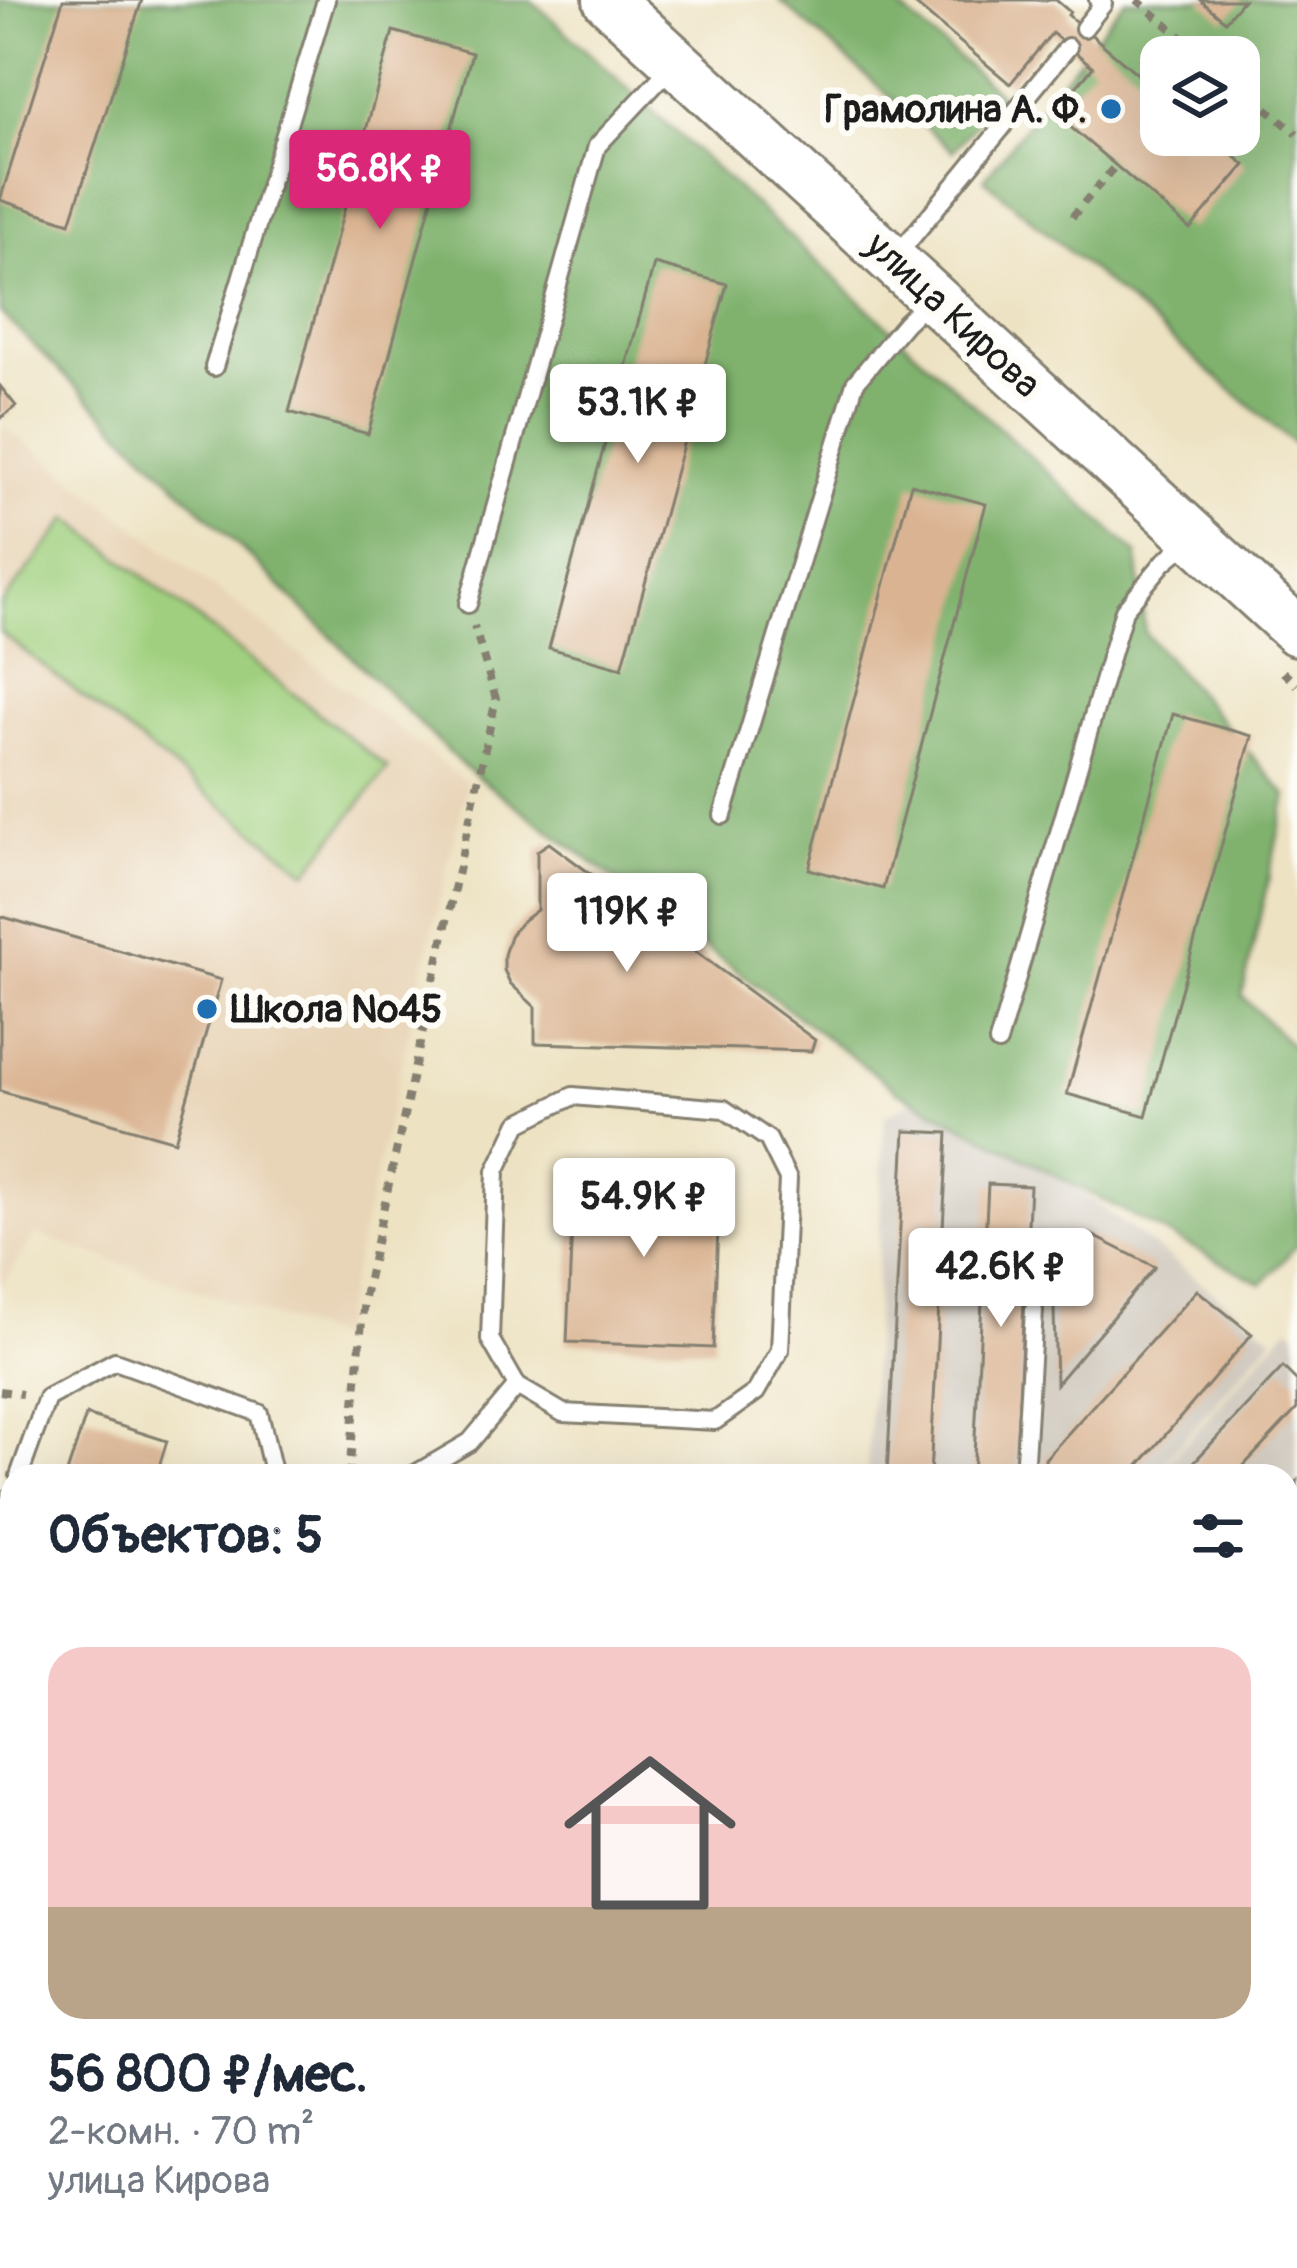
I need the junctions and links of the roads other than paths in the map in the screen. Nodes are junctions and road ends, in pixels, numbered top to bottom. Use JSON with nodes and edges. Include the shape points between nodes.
{"nodes":[{"id":1,"x":326,"y":0,"type":"edge"},
{"id":2,"x":608,"y":0,"type":"edge"},
{"id":3,"x":1102,"y":1,"type":"edge"},
{"id":4,"x":1084,"y":28,"type":"dead end"},
{"id":5,"x":1068,"y":47,"type":"dead end"},
{"id":6,"x":676,"y":62,"type":"junction"},
{"id":7,"x":893,"y":260,"type":"junction"},
{"id":8,"x":933,"y":297,"type":"junction"},
{"id":9,"x":214,"y":368,"type":"dead end"},
{"id":10,"x":1194,"y":537,"type":"junction"},
{"id":11,"x":468,"y":604,"type":"road end"},
{"id":12,"x":1296,"y":629,"type":"edge"},
{"id":13,"x":723,"y":815,"type":"dead end"},
{"id":14,"x":998,"y":1042,"type":"dead end"},
{"id":15,"x":1034,"y":1310,"type":"dead end"},
{"id":16,"x":517,"y":1387,"type":"junction"},
{"id":17,"x":23,"y":1464,"type":"edge"},
{"id":18,"x":271,"y":1464,"type":"edge"},
{"id":19,"x":432,"y":1464,"type":"edge"},
{"id":20,"x":1025,"y":1464,"type":"edge"}],
"edges":[{"from":1,"to":9,"type":"lane"},
{"from":2,"to":6,"type":"main road","name":"улица Кирова"},
{"from":3,"to":4,"type":"lane"},
{"from":5,"to":7,"type":"lane"},
{"from":6,"to":7,"type":"main road","name":"улица Кирова"},
{"from":6,"to":11,"type":"lane","via":[[598,146]]},
{"from":7,"to":8,"type":"main road","name":"улица Кирова"},
{"from":8,"to":10,"type":"main road","name":"улица Кирова"},
{"from":8,"to":13,"type":"lane","via":[[855,383]]},
{"from":10,"to":12,"type":"main road","name":"улица Кирова"},
{"from":10,"to":14,"type":"lane","via":[[1124,610]]},
{"from":15,"to":20,"type":"lane"},
{"from":16,"to":16,"type":"lane","via":[[563,1414],[715,1421],[756,1392],[781,1350],[788,1179],[768,1139],[724,1109],[573,1096],[519,1123],[496,1171],[490,1339]]},
{"from":16,"to":19,"type":"lane","via":[[470,1442]]},
{"from":17,"to":18,"type":"lane","via":[[46,1398],[115,1361],[259,1413]]}]}
